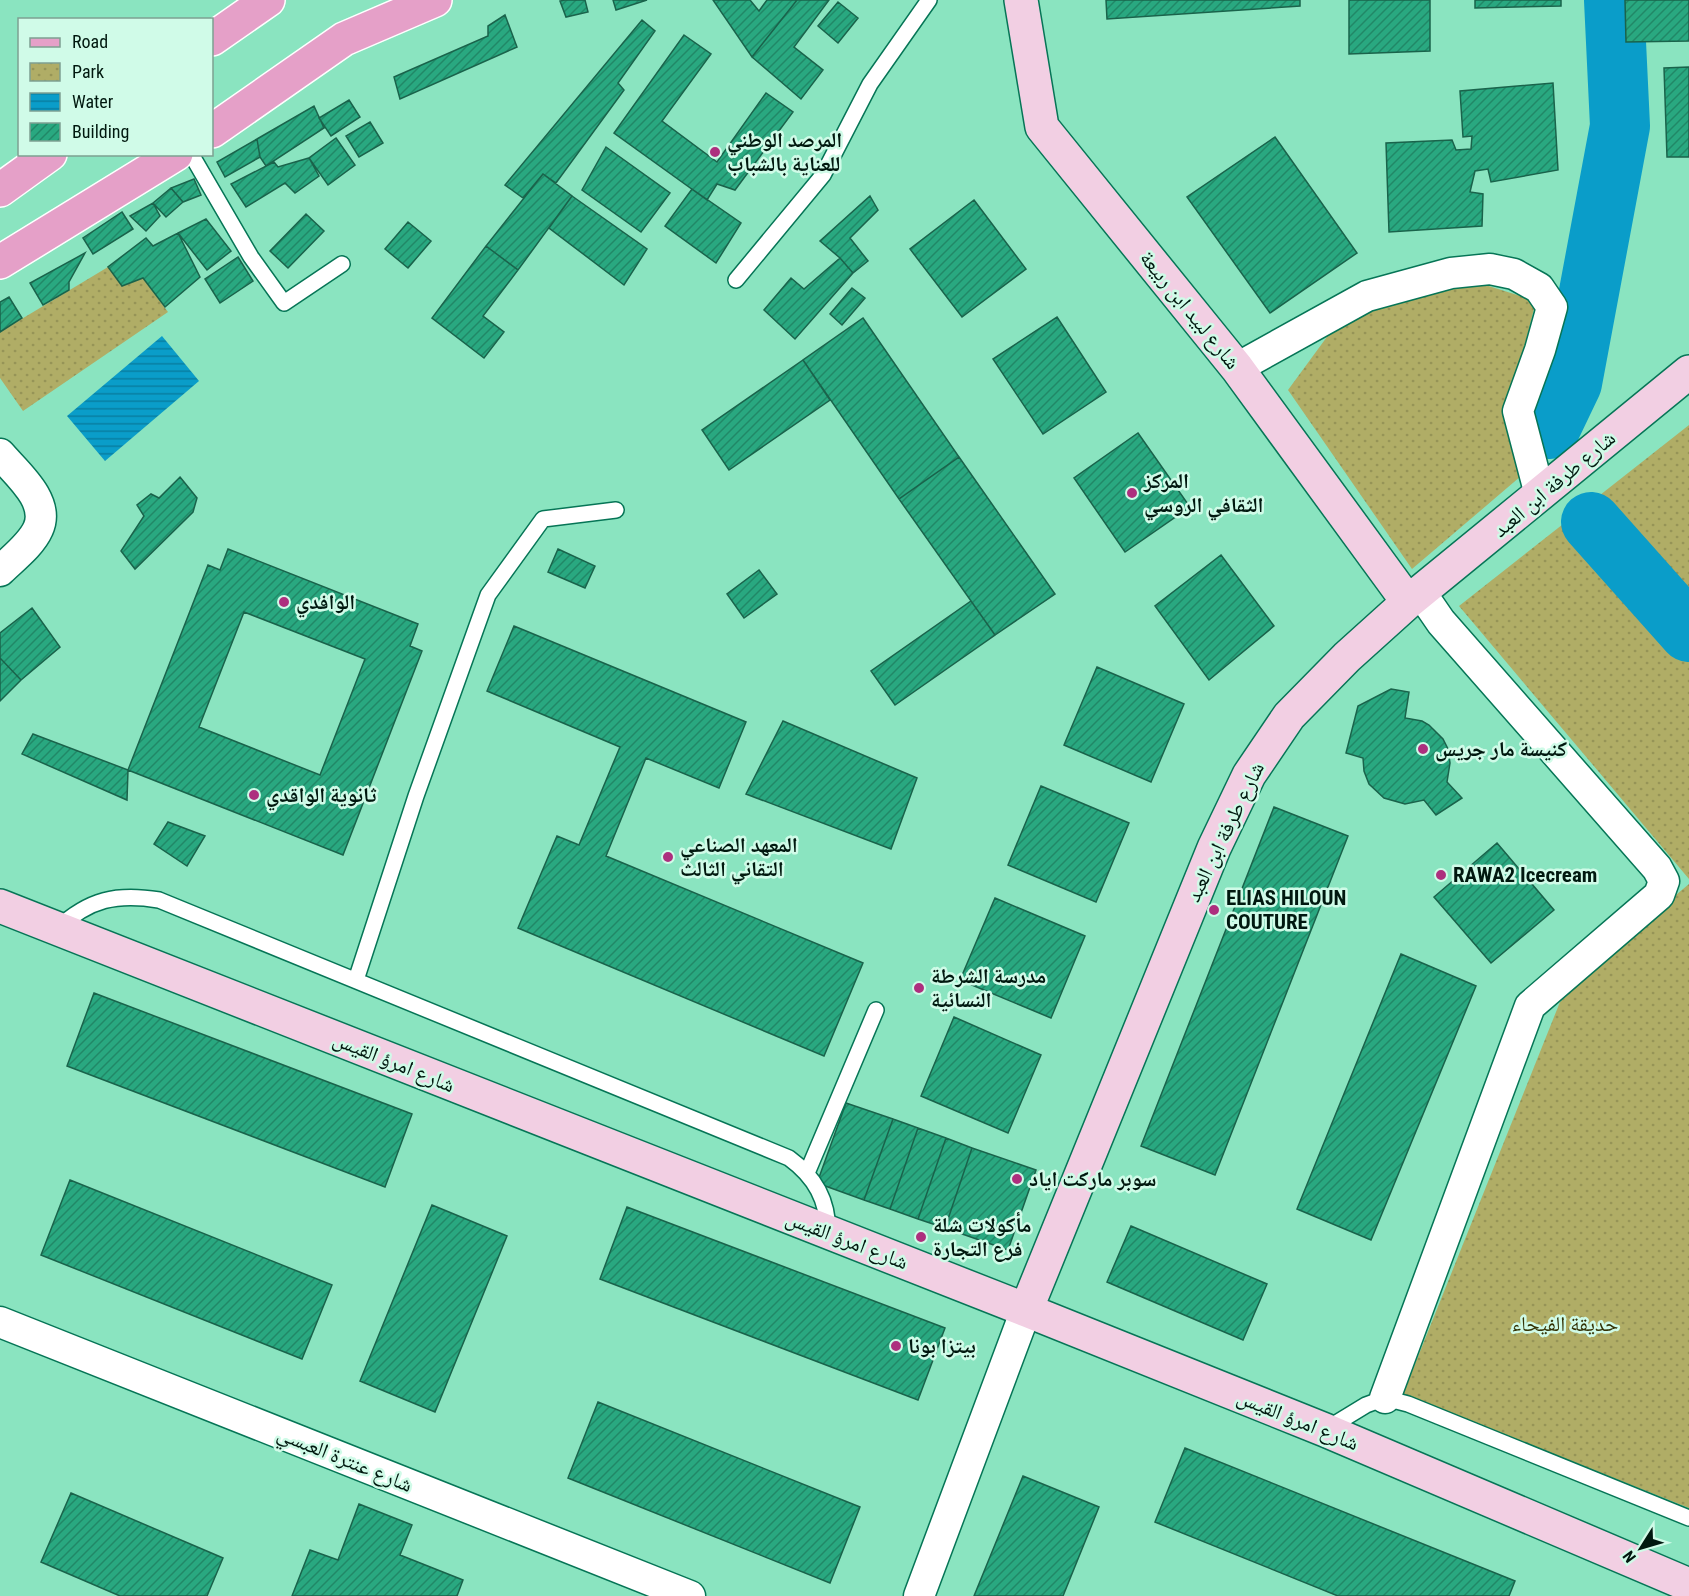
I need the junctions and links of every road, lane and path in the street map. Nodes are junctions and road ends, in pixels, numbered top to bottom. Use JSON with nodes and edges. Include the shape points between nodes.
{"nodes":[{"id":1,"x":435,"y":0,"type":"edge"},
{"id":2,"x":929,"y":0,"type":"edge"},
{"id":3,"x":1021,"y":0,"type":"edge"},
{"id":4,"x":260,"y":3,"type":"edge"},
{"id":5,"x":213,"y":38,"type":"edge"},
{"id":6,"x":213,"y":130,"type":"edge"},
{"id":7,"x":47,"y":156,"type":"edge"},
{"id":8,"x":173,"y":156,"type":"edge"},
{"id":9,"x":192,"y":156,"type":"edge"},
{"id":10,"x":0,"y":190,"type":"edge"},
{"id":11,"x":0,"y":262,"type":"edge"},
{"id":12,"x":342,"y":264,"type":"dead end"},
{"id":13,"x":736,"y":280,"type":"dead end"},
{"id":14,"x":1237,"y":368,"type":"junction"},
{"id":15,"x":1689,"y":372,"type":"edge"},
{"id":16,"x":0,"y":454,"type":"edge"},
{"id":17,"x":1540,"y":495,"type":"junction"},
{"id":18,"x":616,"y":510,"type":"dead end"},
{"id":19,"x":0,"y":571,"type":"edge"},
{"id":20,"x":1415,"y":597,"type":"junction"},
{"id":21,"x":0,"y":906,"type":"edge"},
{"id":22,"x":57,"y":929,"type":"junction"},
{"id":23,"x":356,"y":980,"type":"junction"},
{"id":24,"x":876,"y":1010,"type":"dead end"},
{"id":25,"x":807,"y":1173,"type":"junction"},
{"id":26,"x":828,"y":1233,"type":"junction"},
{"id":27,"x":1026,"y":1310,"type":"junction"},
{"id":28,"x":0,"y":1322,"type":"edge"},
{"id":29,"x":1385,"y":1398,"type":"junction"},
{"id":30,"x":1325,"y":1430,"type":"junction"},
{"id":31,"x":1689,"y":1518,"type":"edge"},
{"id":32,"x":1689,"y":1585,"type":"edge"},
{"id":33,"x":690,"y":1596,"type":"edge"},
{"id":34,"x":919,"y":1596,"type":"edge"}],
"edges":[{"from":1,"to":6,"type":"main road","via":[[344,39]]},
{"from":2,"to":13,"type":"lane","via":[[870,84],[823,175]]},
{"from":3,"to":14,"type":"street","name":"شارع لبيد ابن ربيعة","via":[[1042,127]]},
{"from":4,"to":5,"type":"main road"},
{"from":7,"to":10,"type":"main road"},
{"from":8,"to":11,"type":"main road"},
{"from":9,"to":12,"type":"lane","via":[[251,257],[284,303]]},
{"from":14,"to":17,"type":"street","via":[[1367,296],[1451,273],[1490,269],[1514,274],[1539,288],[1552,307],[1518,411]]},
{"from":14,"to":20,"type":"street","name":"شارع لبيد ابن ربيعة"},
{"from":15,"to":17,"type":"street","name":"شارع طرفة ابن العبد"},
{"from":16,"to":19,"type":"street","via":[[35,496],[41,516],[38,529]]},
{"from":17,"to":20,"type":"street","name":"شارع طرفة ابن العبد"},
{"from":18,"to":23,"type":"lane","via":[[543,519],[488,595]]},
{"from":20,"to":27,"type":"street","name":"شارع طرفة ابن العبد","via":[[1288,716],[1249,775],[1214,848]]},
{"from":20,"to":29,"type":"street","via":[[1665,881],[1659,895],[1530,1006]]},
{"from":21,"to":22,"type":"street","name":"شارع امرؤ القيس"},
{"from":22,"to":23,"type":"lane","via":[[100,901],[118,897],[159,900]]},
{"from":22,"to":26,"type":"street","name":"شارع امرؤ القيس"},
{"from":23,"to":25,"type":"lane","via":[[789,1158]]},
{"from":24,"to":25,"type":"lane"},
{"from":25,"to":26,"type":"lane","via":[[825,1203]]},
{"from":26,"to":27,"type":"street","name":"شارع امرؤ القيس"},
{"from":27,"to":30,"type":"street","name":"شارع امرؤ القيس"},
{"from":27,"to":34,"type":"street"},
{"from":28,"to":33,"type":"street","name":"شارع عنترة العبسي"},
{"from":29,"to":30,"type":"lane"},
{"from":29,"to":31,"type":"lane"},
{"from":30,"to":32,"type":"street","name":"شارع امرؤ القيس"}]}
